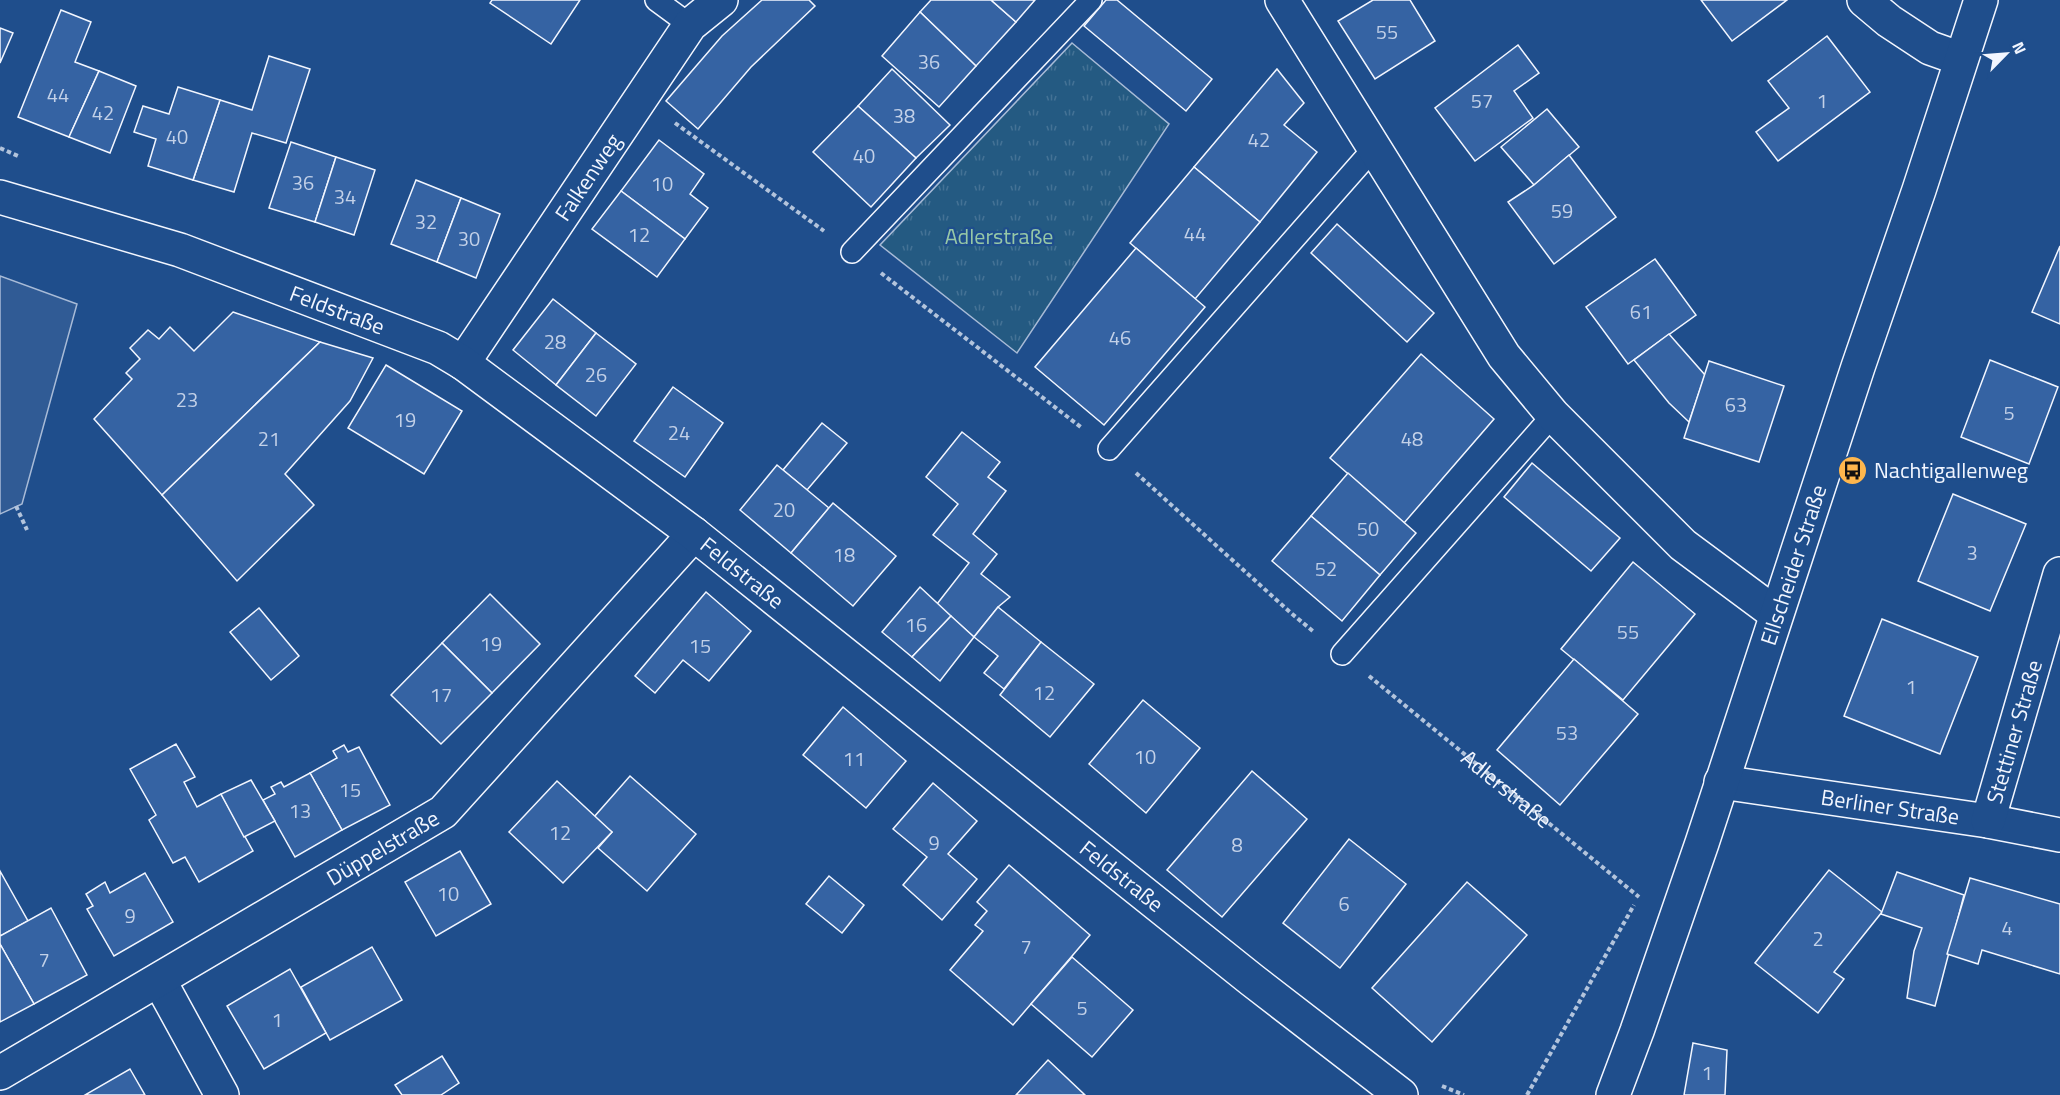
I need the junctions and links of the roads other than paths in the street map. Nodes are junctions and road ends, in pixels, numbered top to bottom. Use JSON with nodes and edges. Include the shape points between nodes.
{"nodes":[{"id":1,"x":656,"y":0,"type":"edge"},
{"id":2,"x":721,"y":0,"type":"edge"},
{"id":3,"x":1091,"y":0,"type":"edge"},
{"id":4,"x":1282,"y":0,"type":"edge"},
{"id":5,"x":1864,"y":0,"type":"edge"},
{"id":6,"x":1981,"y":0,"type":"edge"},
{"id":7,"x":690,"y":25,"type":"junction"},
{"id":8,"x":1961,"y":59,"type":"junction"},
{"id":9,"x":1374,"y":148,"type":"junction"},
{"id":10,"x":0,"y":197,"type":"edge"},
{"id":11,"x":852,"y":252,"type":"road end"},
{"id":12,"x":463,"y":363,"type":"junction"},
{"id":13,"x":1553,"y":415,"type":"junction"},
{"id":14,"x":1109,"y":449,"type":"road end"},
{"id":15,"x":694,"y":534,"type":"junction"},
{"id":16,"x":2060,"y":574,"type":"edge"},
{"id":17,"x":1776,"y":614,"type":"junction"},
{"id":18,"x":1342,"y":654,"type":"road end"},
{"id":19,"x":1721,"y":782,"type":"junction"},
{"id":20,"x":1988,"y":821,"type":"junction"},
{"id":21,"x":2060,"y":836,"type":"edge"},
{"id":22,"x":159,"y":980,"type":"junction"},
{"id":23,"x":0,"y":1073,"type":"edge"},
{"id":24,"x":222,"y":1095,"type":"edge"},
{"id":25,"x":1401,"y":1095,"type":"edge"},
{"id":26,"x":1613,"y":1095,"type":"edge"}],
"edges":[{"from":1,"to":7,"type":"lane"},
{"from":2,"to":7,"type":"street","name":"Falkenweg"},
{"from":3,"to":11,"type":"lane"},
{"from":4,"to":9,"type":"street"},
{"from":5,"to":8,"type":"street","via":[[1930,48]]},
{"from":6,"to":8,"type":"street","name":"Ellscheider Straße"},
{"from":7,"to":12,"type":"street","name":"Falkenweg"},
{"from":8,"to":17,"type":"street","name":"Ellscheider Straße"},
{"from":9,"to":13,"type":"street","via":[[1504,356]]},
{"from":9,"to":14,"type":"lane"},
{"from":10,"to":12,"type":"street","name":"Feldstraße","via":[[180,250],[438,348]]},
{"from":12,"to":15,"type":"street","name":"Feldstraße"},
{"from":13,"to":17,"type":"street","via":[[1683,545]]},
{"from":13,"to":18,"type":"lane"},
{"from":15,"to":22,"type":"street","name":"Düppelstraße","via":[[443,812]]},
{"from":15,"to":25,"type":"street","name":"Feldstraße","via":[[1260,987]]},
{"from":16,"to":20,"type":"street","name":"Stettiner Straße"},
{"from":17,"to":19,"type":"street","name":"Ellscheider Straße"},
{"from":19,"to":20,"type":"street","name":"Berliner Straße"},
{"from":19,"to":26,"type":"street","name":"Ellscheider Straße"},
{"from":20,"to":21,"type":"street","name":"Berliner Straße"},
{"from":22,"to":23,"type":"street","name":"Düppelstraße"},
{"from":22,"to":24,"type":"street"}]}
